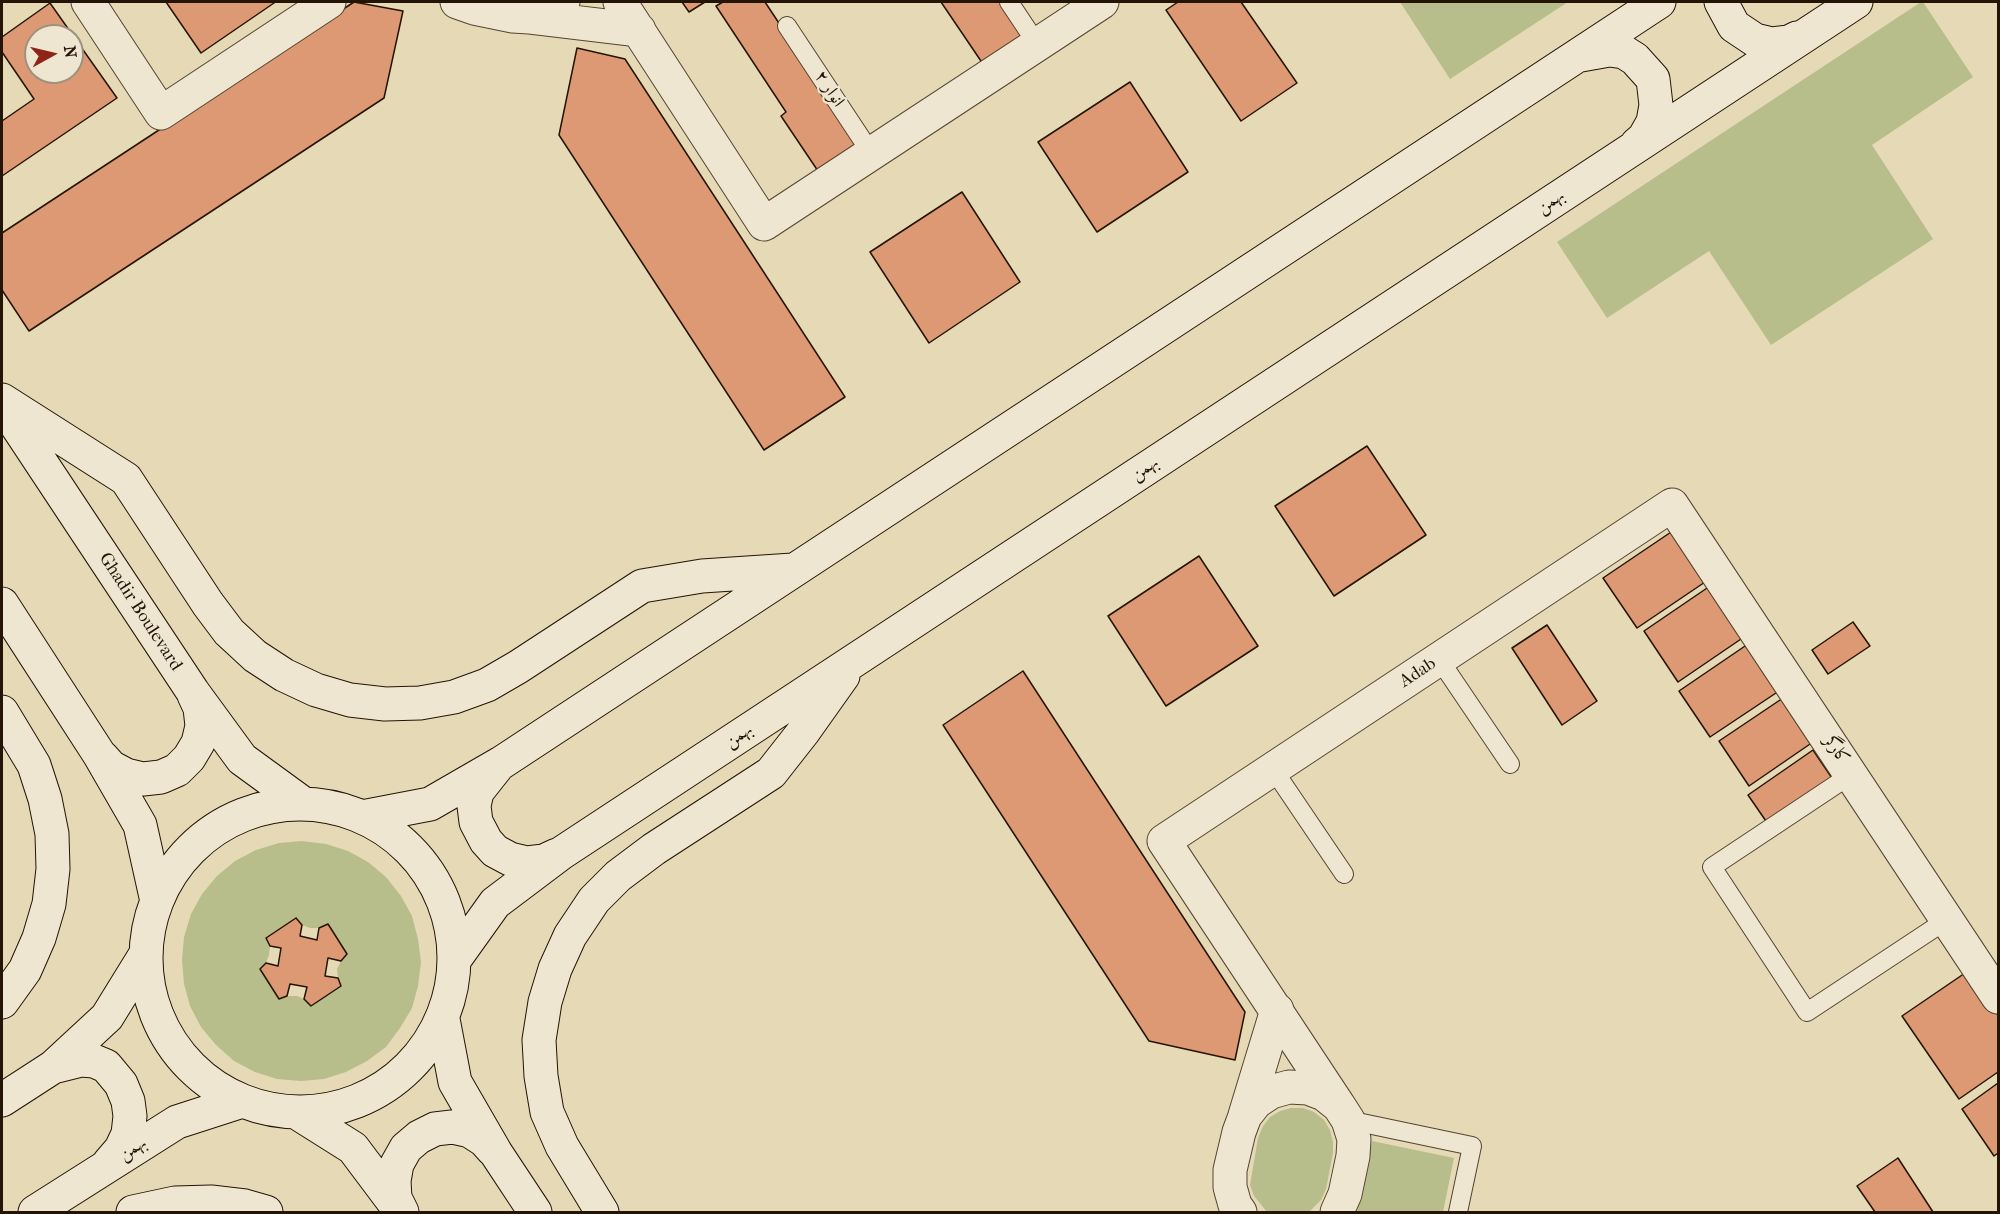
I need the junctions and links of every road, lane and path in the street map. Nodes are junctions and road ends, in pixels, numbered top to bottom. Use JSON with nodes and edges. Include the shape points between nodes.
{"nodes":[{"id":1,"x":88,"y":2,"type":"edge"},
{"id":2,"x":329,"y":2,"type":"edge"},
{"id":3,"x":457,"y":2,"type":"edge"},
{"id":4,"x":563,"y":2,"type":"edge"},
{"id":5,"x":620,"y":2,"type":"edge"},
{"id":6,"x":1009,"y":2,"type":"edge"},
{"id":7,"x":1102,"y":2,"type":"edge"},
{"id":8,"x":1659,"y":2,"type":"edge"},
{"id":9,"x":1721,"y":2,"type":"edge"},
{"id":10,"x":1856,"y":2,"type":"edge"},
{"id":11,"x":529,"y":17,"type":"junction"},
{"id":12,"x":787,"y":26,"type":"dead end"},
{"id":13,"x":639,"y":30,"type":"junction"},
{"id":14,"x":1806,"y":35,"type":"junction"},
{"id":15,"x":1037,"y":44,"type":"junction"},
{"id":16,"x":1572,"y":58,"type":"junction"},
{"id":17,"x":1631,"y":149,"type":"junction"},
{"id":18,"x":871,"y":153,"type":"junction"},
{"id":19,"x":2,"y":401,"type":"edge"},
{"id":20,"x":1672,"y":505,"type":"joint"},
{"id":21,"x":795,"y":570,"type":"junction"},
{"id":22,"x":2,"y":604,"type":"edge"},
{"id":23,"x":1439,"y":659,"type":"junction"},
{"id":24,"x":854,"y":660,"type":"junction"},
{"id":25,"x":193,"y":692,"type":"junction"},
{"id":26,"x":2,"y":712,"type":"edge"},
{"id":27,"x":99,"y":754,"type":"junction"},
{"id":28,"x":501,"y":763,"type":"junction"},
{"id":29,"x":1510,"y":764,"type":"dead end"},
{"id":30,"x":1273,"y":769,"type":"junction"},
{"id":31,"x":1852,"y":774,"type":"junction"},
{"id":32,"x":301,"y":802,"type":"junction"},
{"id":33,"x":362,"y":817,"type":"junction"},
{"id":34,"x":560,"y":854,"type":"junction"},
{"id":35,"x":1344,"y":873,"type":"dead end"},
{"id":36,"x":156,"y":897,"type":"junction"},
{"id":37,"x":1948,"y":920,"type":"junction"},
{"id":38,"x":144,"y":957,"type":"junction"},
{"id":39,"x":455,"y":959,"type":"junction"},
{"id":40,"x":1998,"y":997,"type":"edge"},
{"id":41,"x":2,"y":1002,"type":"edge"},
{"id":42,"x":1277,"y":1011,"type":"junction"},
{"id":43,"x":443,"y":1019,"type":"junction"},
{"id":44,"x":53,"y":1067,"type":"junction"},
{"id":45,"x":2,"y":1100,"type":"edge"},
{"id":46,"x":239,"y":1101,"type":"junction"},
{"id":47,"x":1344,"y":1113,"type":"junction"},
{"id":48,"x":299,"y":1114,"type":"junction"},
{"id":49,"x":1245,"y":1116,"type":"junction"},
{"id":50,"x":496,"y":1153,"type":"junction"},
{"id":51,"x":107,"y":1165,"type":"junction"},
{"id":52,"x":1235,"y":1204,"type":"edge"},
{"id":53,"x":35,"y":1212,"type":"edge"},
{"id":54,"x":134,"y":1212,"type":"edge"},
{"id":55,"x":267,"y":1212,"type":"edge"},
{"id":56,"x":402,"y":1212,"type":"edge"},
{"id":57,"x":535,"y":1212,"type":"edge"},
{"id":58,"x":602,"y":1212,"type":"edge"},
{"id":59,"x":1337,"y":1212,"type":"edge"},
{"id":60,"x":1458,"y":1212,"type":"edge"}],
"edges":[{"from":1,"to":2,"type":"main road","via":[[161,113]]},
{"from":3,"to":11,"type":"main road"},
{"from":4,"to":11,"type":"main road"},
{"from":5,"to":13,"type":"main road"},
{"from":6,"to":15,"type":"lane"},
{"from":7,"to":15,"type":"main road"},
{"from":8,"to":16,"type":"main road"},
{"from":9,"to":14,"type":"main road","via":[[1734,26],[1755,40],[1772,44]]},
{"from":10,"to":14,"type":"main road","name":"بهمن"},
{"from":11,"to":13,"type":"main road"},
{"from":12,"to":18,"type":"lane","name":"انوار ۲"},
{"from":13,"to":18,"type":"main road","via":[[764,224]]},
{"from":14,"to":17,"type":"main road","name":"بهمن"},
{"from":15,"to":18,"type":"main road"},
{"from":16,"to":17,"type":"main road","via":[[1589,52],[1624,52],[1635,58],[1653,79],[1653,123]]},
{"from":16,"to":21,"type":"main road"},
{"from":17,"to":24,"type":"main road","name":"بهمن"},
{"from":19,"to":21,"type":"main road","via":[[126,479],[208,604],[229,632],[255,656],[316,690],[350,700],[420,704],[488,685],[642,586],[702,576]]},
{"from":19,"to":25,"type":"main road","name":"Ghadir Boulevard"},
{"from":20,"to":23,"type":"main road","name":"Adab"},
{"from":20,"to":31,"type":"main road","name":"کارگر"},
{"from":21,"to":28,"type":"main road"},
{"from":22,"to":27,"type":"main road"},
{"from":23,"to":29,"type":"lane"},
{"from":23,"to":30,"type":"main road","name":"Adab"},
{"from":24,"to":34,"type":"main road","name":"بهمن"},
{"from":24,"to":58,"type":"main road","via":[[771,773],[618,876],[594,900],[570,936],[545,1002],[539,1040],[541,1076],[547,1112],[562,1146]]},
{"from":25,"to":27,"type":"main road","via":[[202,726],[198,743],[177,770],[143,779],[111,767]]},
{"from":25,"to":32,"type":"main road","name":"Ghadir Boulevard","via":[[242,759]]},
{"from":26,"to":41,"type":"main road","via":[[34,765],[52,834],[53,869],[49,904],[39,938],[24,970]]},
{"from":27,"to":36,"type":"main road","via":[[140,825]]},
{"from":28,"to":33,"type":"main road","via":[[430,804]]},
{"from":28,"to":34,"type":"main road","via":[[477,792],[474,806],[476,822],[486,842],[510,860],[527,863]]},
{"from":30,"to":35,"type":"lane"},
{"from":30,"to":42,"type":"main road","name":"Adab","via":[[1164,841]]},
{"from":31,"to":37,"type":"main road","name":"کارگر"},
{"from":31,"to":37,"type":"lane","via":[[1712,867],[1807,1012]]},
{"from":32,"to":33,"type":"main road"},
{"from":32,"to":36,"type":"main road","via":[[255,808],[214,827],[180,858]]},
{"from":33,"to":39,"type":"main road","via":[[399,838],[430,872],[449,914]]},
{"from":34,"to":39,"type":"main road","name":"بهمن","via":[[495,903]]},
{"from":36,"to":38,"type":"main road"},
{"from":37,"to":40,"type":"main road","name":"کارگر"},
{"from":38,"to":44,"type":"main road","via":[[107,1017]]},
{"from":38,"to":46,"type":"main road","via":[[150,1002],[170,1043],[201,1078]]},
{"from":39,"to":43,"type":"main road"},
{"from":42,"to":47,"type":"main road"},
{"from":42,"to":49,"type":"main road"},
{"from":43,"to":48,"type":"main road","via":[[419,1058],[385,1088],[344,1108]]},
{"from":43,"to":50,"type":"main road","via":[[455,1082]]},
{"from":44,"to":45,"type":"main road"},
{"from":44,"to":51,"type":"main road","via":[[94,1061],[106,1066],[121,1084],[128,1101],[128,1134]]},
{"from":46,"to":48,"type":"main road"},
{"from":46,"to":51,"type":"main road","name":"بهمن","via":[[177,1122]]},
{"from":47,"to":49,"type":"main road","via":[[1324,1094],[1289,1087],[1271,1092]]},
{"from":47,"to":59,"type":"main road","via":[[1354,1139],[1353,1156]]},
{"from":47,"to":60,"type":"lane","via":[[1472,1146]]},
{"from":48,"to":56,"type":"main road","via":[[353,1148]]},
{"from":49,"to":52,"type":"main road","via":[[1230,1170]]},
{"from":50,"to":56,"type":"main road","via":[[470,1131],[452,1127],[435,1129],[419,1137],[406,1148],[397,1164],[395,1198]]},
{"from":50,"to":57,"type":"main road"},
{"from":51,"to":53,"type":"main road","name":"بهمن"},
{"from":54,"to":55,"type":"main road","via":[[175,1203],[210,1202]]}]}
